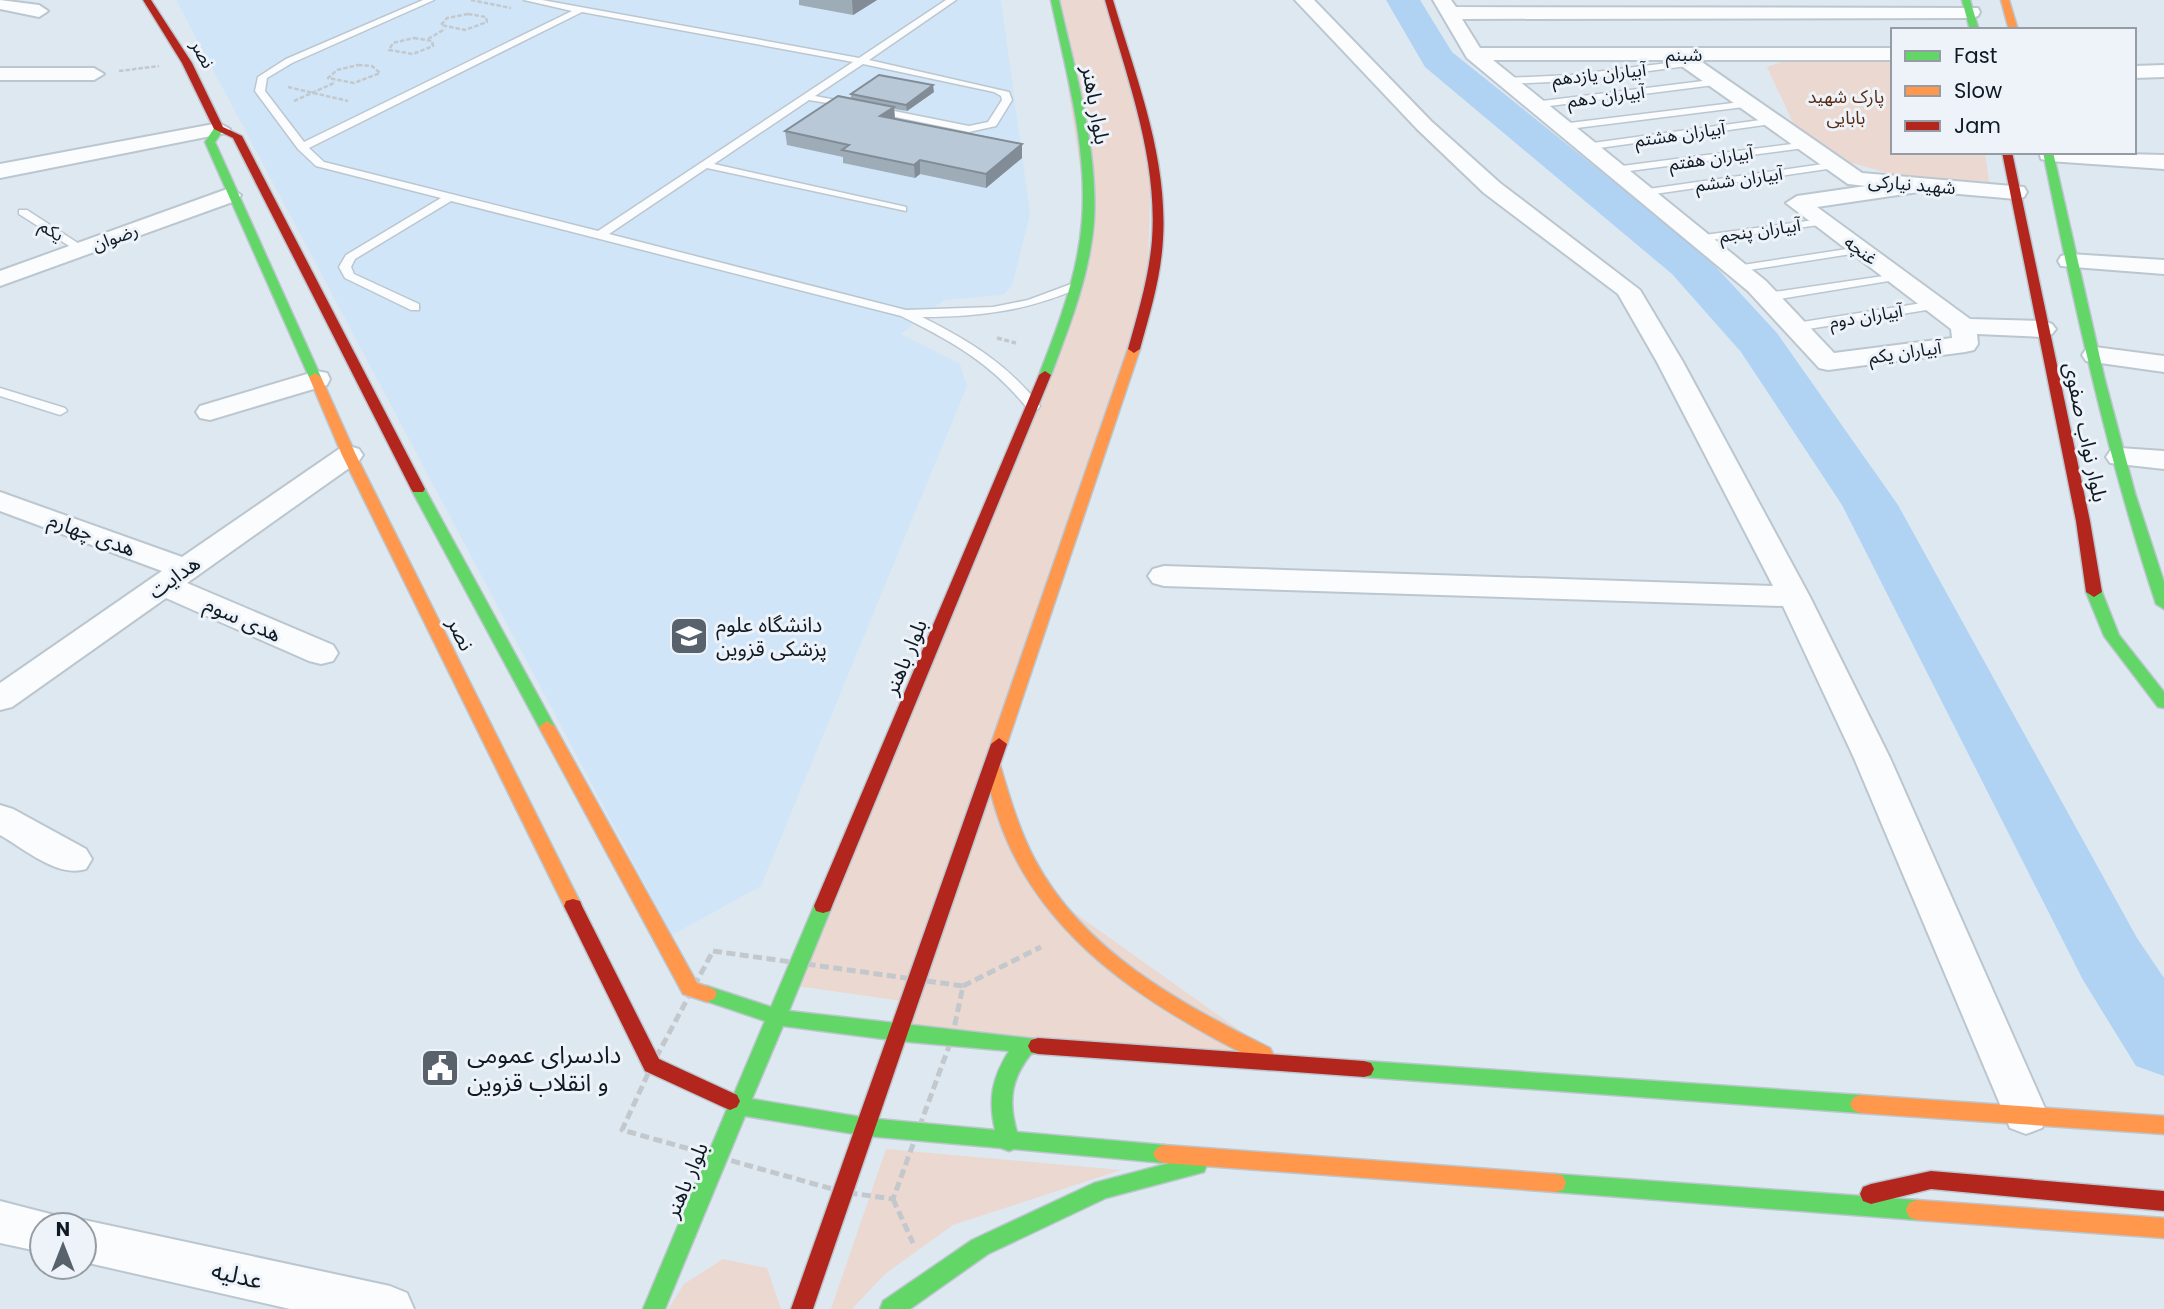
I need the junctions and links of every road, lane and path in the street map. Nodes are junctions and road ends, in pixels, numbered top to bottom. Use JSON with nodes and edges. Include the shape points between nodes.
{"nodes":[{"id":1,"x":147,"y":0,"type":"edge"},
{"id":2,"x":430,"y":0,"type":"edge"},
{"id":3,"x":471,"y":0,"type":"edge"},
{"id":4,"x":528,"y":0,"type":"edge"},
{"id":5,"x":952,"y":0,"type":"edge"},
{"id":6,"x":1055,"y":0,"type":"edge"},
{"id":7,"x":1109,"y":0,"type":"edge"},
{"id":8,"x":1304,"y":0,"type":"edge"},
{"id":9,"x":2005,"y":0,"type":"edge"},
{"id":10,"x":0,"y":4,"type":"edge"},
{"id":11,"x":1445,"y":7,"type":"edge"},
{"id":12,"x":523,"y":10,"type":"dead end"},
{"id":13,"x":580,"y":10,"type":"junction"},
{"id":14,"x":39,"y":11,"type":"dead end"},
{"id":15,"x":1971,"y":14,"type":"edge"},
{"id":16,"x":2013,"y":28,"type":"edge"},
{"id":17,"x":446,"y":29,"type":"junction"},
{"id":18,"x":428,"y":40,"type":"junction"},
{"id":19,"x":1474,"y":54,"type":"junction"},
{"id":20,"x":1891,"y":54,"type":"edge"},
{"id":21,"x":1686,"y":59,"type":"junction"},
{"id":22,"x":862,"y":61,"type":"junction"},
{"id":23,"x":187,"y":62,"type":"junction"},
{"id":24,"x":2164,"y":71,"type":"edge"},
{"id":25,"x":2136,"y":72,"type":"edge"},
{"id":26,"x":0,"y":74,"type":"edge"},
{"id":27,"x":94,"y":74,"type":"joint"},
{"id":28,"x":290,"y":78,"type":"dead end"},
{"id":29,"x":1505,"y":81,"type":"junction"},
{"id":30,"x":1719,"y":82,"type":"junction"},
{"id":31,"x":335,"y":83,"type":"junction"},
{"id":32,"x":313,"y":93,"type":"junction"},
{"id":33,"x":808,"y":97,"type":"junction"},
{"id":34,"x":353,"y":102,"type":"dead end"},
{"id":35,"x":1749,"y":104,"type":"junction"},
{"id":36,"x":1534,"y":105,"type":"junction"},
{"id":37,"x":275,"y":110,"type":"junction"},
{"id":38,"x":1775,"y":121,"type":"junction"},
{"id":39,"x":1560,"y":127,"type":"junction"},
{"id":40,"x":219,"y":129,"type":"junction"},
{"id":41,"x":1808,"y":145,"type":"junction"},
{"id":42,"x":302,"y":147,"type":"junction"},
{"id":43,"x":1585,"y":147,"type":"junction"},
{"id":44,"x":2007,"y":154,"type":"edge"},
{"id":45,"x":2048,"y":154,"type":"edge"},
{"id":46,"x":2061,"y":154,"type":"edge"},
{"id":47,"x":2164,"y":162,"type":"edge"},
{"id":48,"x":705,"y":165,"type":"junction"},
{"id":49,"x":1837,"y":165,"type":"junction"},
{"id":50,"x":1614,"y":170,"type":"junction"},
{"id":51,"x":0,"y":171,"type":"edge"},
{"id":52,"x":1924,"y":186,"type":"junction"},
{"id":53,"x":2016,"y":192,"type":"junction"},
{"id":54,"x":1641,"y":193,"type":"junction"},
{"id":55,"x":230,"y":195,"type":"junction"},
{"id":56,"x":450,"y":197,"type":"junction"},
{"id":57,"x":902,"y":209,"type":"dead end"},
{"id":58,"x":23,"y":212,"type":"dead end"},
{"id":59,"x":1822,"y":222,"type":"junction"},
{"id":60,"x":600,"y":235,"type":"junction"},
{"id":61,"x":1697,"y":239,"type":"junction"},
{"id":62,"x":81,"y":249,"type":"junction"},
{"id":63,"x":1860,"y":250,"type":"junction"},
{"id":64,"x":2070,"y":261,"type":"junction"},
{"id":65,"x":2164,"y":267,"type":"edge"},
{"id":66,"x":1736,"y":269,"type":"junction"},
{"id":67,"x":1897,"y":277,"type":"junction"},
{"id":68,"x":0,"y":279,"type":"edge"},
{"id":69,"x":1075,"y":286,"type":"junction"},
{"id":70,"x":1767,"y":297,"type":"junction"},
{"id":71,"x":1935,"y":305,"type":"junction"},
{"id":72,"x":415,"y":307,"type":"dead end"},
{"id":73,"x":905,"y":313,"type":"junction"},
{"id":74,"x":1964,"y":326,"type":"junction"},
{"id":75,"x":1796,"y":327,"type":"junction"},
{"id":76,"x":2043,"y":329,"type":"junction"},
{"id":77,"x":2095,"y":355,"type":"junction"},
{"id":78,"x":2164,"y":364,"type":"edge"},
{"id":79,"x":317,"y":379,"type":"junction"},
{"id":80,"x":0,"y":392,"type":"edge"},
{"id":81,"x":1032,"y":406,"type":"junction"},
{"id":82,"x":60,"y":411,"type":"dead end"},
{"id":83,"x":210,"y":412,"type":"dead end"},
{"id":84,"x":349,"y":455,"type":"junction"},
{"id":85,"x":2120,"y":457,"type":"junction"},
{"id":86,"x":2164,"y":460,"type":"edge"},
{"id":87,"x":0,"y":501,"type":"edge"},
{"id":88,"x":174,"y":576,"type":"junction"},
{"id":89,"x":1164,"y":576,"type":"dead end"},
{"id":90,"x":1794,"y":597,"type":"junction"},
{"id":91,"x":2164,"y":604,"type":"edge"},
{"id":92,"x":321,"y":653,"type":"dead end"},
{"id":93,"x":0,"y":699,"type":"edge"},
{"id":94,"x":2164,"y":703,"type":"edge"},
{"id":95,"x":992,"y":765,"type":"junction"},
{"id":96,"x":0,"y":818,"type":"edge"},
{"id":97,"x":73,"y":859,"type":"dead end"},
{"id":98,"x":1076,"y":929,"type":"junction"},
{"id":99,"x":964,"y":986,"type":"dead end"},
{"id":100,"x":777,"y":1017,"type":"junction"},
{"id":101,"x":899,"y":1033,"type":"junction"},
{"id":102,"x":1026,"y":1045,"type":"junction"},
{"id":103,"x":1290,"y":1066,"type":"junction"},
{"id":104,"x":740,"y":1106,"type":"junction"},
{"id":105,"x":2026,"y":1115,"type":"junction"},
{"id":106,"x":2164,"y":1125,"type":"edge"},
{"id":107,"x":867,"y":1127,"type":"junction"},
{"id":108,"x":1009,"y":1142,"type":"junction"},
{"id":109,"x":1223,"y":1158,"type":"junction"},
{"id":110,"x":2164,"y":1201,"type":"edge"},
{"id":111,"x":1832,"y":1203,"type":"junction"},
{"id":112,"x":0,"y":1222,"type":"edge"},
{"id":113,"x":28,"y":1228,"type":"edge"},
{"id":114,"x":2164,"y":1228,"type":"edge"},
{"id":115,"x":98,"y":1244,"type":"edge"},
{"id":116,"x":390,"y":1309,"type":"edge"},
{"id":117,"x":654,"y":1309,"type":"edge"},
{"id":118,"x":802,"y":1309,"type":"edge"},
{"id":119,"x":891,"y":1309,"type":"edge"}],
"edges":[{"from":1,"to":23,"type":"main road","name":"نصر"},
{"from":2,"to":37,"type":"lane","via":[[289,61],[263,77],[260,91]]},
{"from":3,"to":12,"type":"path"},
{"from":4,"to":13,"type":"lane"},
{"from":5,"to":22,"type":"lane"},
{"from":6,"to":69,"type":"main road","name":"بلوار باهنر","via":[[1086,167],[1088,222]]},
{"from":7,"to":95,"type":"main road","name":"بلوار باهنر","via":[[1151,166],[1158,223],[1147,302],[1114,414]]},
{"from":8,"to":90,"type":"street","via":[[1424,125],[1492,188],[1628,290]]},
{"from":9,"to":16,"type":"main road"},
{"from":10,"to":14,"type":"street"},
{"from":11,"to":15,"type":"street"},
{"from":11,"to":19,"type":"street"},
{"from":13,"to":22,"type":"lane"},
{"from":13,"to":42,"type":"lane"},
{"from":17,"to":17,"type":"path","via":[[472,29],[488,19],[476,14],[453,16],[440,23]]},
{"from":17,"to":18,"type":"path"},
{"from":18,"to":18,"type":"path","via":[[399,41],[389,50],[419,53],[433,46]]},
{"from":19,"to":21,"type":"street","name":"شبنم"},
{"from":19,"to":29,"type":"street"},
{"from":20,"to":21,"type":"street","name":"شبنم"},
{"from":21,"to":29,"type":"lane","name":"آبیاران یازدهم","via":[[1571,78]]},
{"from":21,"to":30,"type":"street","name":"شهید نیارکی"},
{"from":22,"to":33,"type":"lane"},
{"from":22,"to":33,"type":"lane","via":[[997,90],[1006,94],[1007,100],[992,124],[969,129]]},
{"from":23,"to":27,"type":"path"},
{"from":23,"to":40,"type":"main road","name":"نصر"},
{"from":24,"to":25,"type":"street"},
{"from":26,"to":27,"type":"street"},
{"from":28,"to":32,"type":"path","via":[[284,86]]},
{"from":29,"to":36,"type":"street"},
{"from":30,"to":35,"type":"street","name":"شهید نیارکی"},
{"from":30,"to":36,"type":"lane","name":"آبیاران دهم"},
{"from":31,"to":31,"type":"path","via":[[365,81],[380,70],[365,65],[343,67],[329,75]]},
{"from":31,"to":32,"type":"path"},
{"from":32,"to":34,"type":"path"},
{"from":32,"to":37,"type":"path"},
{"from":33,"to":48,"type":"lane"},
{"from":35,"to":38,"type":"street","name":"شهید نیارکی"},
{"from":35,"to":39,"type":"lane"},
{"from":36,"to":39,"type":"street"},
{"from":37,"to":42,"type":"lane"},
{"from":38,"to":41,"type":"street","name":"شهید نیارکی"},
{"from":38,"to":43,"type":"lane","name":"آبیاران هشتم"},
{"from":39,"to":43,"type":"street"},
{"from":40,"to":51,"type":"street"},
{"from":40,"to":55,"type":"main road","name":"نصر","via":[[209,142]]},
{"from":40,"to":100,"type":"main road","name":"نصر","via":[[237,136],[388,435],[690,989]]},
{"from":41,"to":49,"type":"street","name":"شهید نیارکی"},
{"from":41,"to":50,"type":"lane","name":"آبیاران هفتم"},
{"from":42,"to":56,"type":"lane","via":[[320,164]]},
{"from":43,"to":50,"type":"street"},
{"from":44,"to":53,"type":"main road","name":"بلوار نواب صفوی"},
{"from":45,"to":64,"type":"main road","name":"بلوار نواب صفوی"},
{"from":46,"to":47,"type":"street"},
{"from":48,"to":57,"type":"lane"},
{"from":48,"to":60,"type":"lane"},
{"from":49,"to":52,"type":"street","name":"شهید نیارکی","via":[[1856,178]]},
{"from":49,"to":54,"type":"lane","name":"آبیاران ششم"},
{"from":50,"to":54,"type":"street"},
{"from":52,"to":53,"type":"street","name":"شهید نیارکی"},
{"from":52,"to":59,"type":"street","name":"غنچه","via":[[1797,203]]},
{"from":53,"to":76,"type":"main road","name":"بلوار نواب صفوی"},
{"from":54,"to":61,"type":"street"},
{"from":55,"to":62,"type":"street","name":"رضوان"},
{"from":55,"to":79,"type":"main road","name":"نصر"},
{"from":56,"to":60,"type":"lane"},
{"from":56,"to":72,"type":"lane","via":[[350,257],[345,267],[349,276]]},
{"from":58,"to":62,"type":"lane","name":"یکم"},
{"from":59,"to":61,"type":"lane","name":"آبیاران پنجم"},
{"from":59,"to":63,"type":"street","name":"غنچه"},
{"from":60,"to":73,"type":"lane"},
{"from":61,"to":66,"type":"street"},
{"from":62,"to":68,"type":"street","name":"رضوان"},
{"from":63,"to":66,"type":"lane"},
{"from":63,"to":67,"type":"street","name":"غنچه"},
{"from":64,"to":65,"type":"street"},
{"from":64,"to":77,"type":"main road","name":"بلوار نواب صفوی"},
{"from":66,"to":70,"type":"street"},
{"from":67,"to":70,"type":"lane"},
{"from":67,"to":71,"type":"street","name":"غنچه"},
{"from":69,"to":73,"type":"lane","via":[[1000,312]]},
{"from":69,"to":81,"type":"main road","name":"بلوار باهنر"},
{"from":70,"to":75,"type":"street"},
{"from":71,"to":74,"type":"street","name":"غنچه"},
{"from":71,"to":75,"type":"lane","name":"آبیاران دوم"},
{"from":73,"to":81,"type":"lane","via":[[989,358],[1010,376]]},
{"from":74,"to":75,"type":"street","name":"آبیاران یکم","via":[[1965,344],[1828,362]]},
{"from":74,"to":76,"type":"street"},
{"from":76,"to":94,"type":"main road","name":"بلوار نواب صفوی","via":[[2092,586],[2112,636]]},
{"from":77,"to":78,"type":"street"},
{"from":77,"to":85,"type":"main road","name":"بلوار نواب صفوی"},
{"from":79,"to":83,"type":"street"},
{"from":79,"to":84,"type":"main road","name":"نصر"},
{"from":80,"to":82,"type":"lane"},
{"from":81,"to":100,"type":"main road","name":"بلوار باهنر"},
{"from":84,"to":88,"type":"street","name":"هدایت"},
{"from":84,"to":104,"type":"main road","name":"نصر","via":[[652,1065]]},
{"from":85,"to":86,"type":"street"},
{"from":85,"to":91,"type":"main road","name":"بلوار نواب صفوی","via":[[2137,528]]},
{"from":87,"to":88,"type":"street","name":"هدی چهارم"},
{"from":88,"to":92,"type":"street","name":"هدی سوم"},
{"from":88,"to":93,"type":"street","name":"هدایت"},
{"from":89,"to":90,"type":"street"},
{"from":90,"to":105,"type":"street","via":[[1872,758]]},
{"from":95,"to":98,"type":"main road","via":[[1002,812],[1017,847],[1045,892]]},
{"from":95,"to":101,"type":"main road","name":"بلوار باهنر"},
{"from":96,"to":97,"type":"street"},
{"from":98,"to":99,"type":"path"},
{"from":98,"to":103,"type":"main road","via":[[1117,969],[1167,1005],[1214,1033]]},
{"from":100,"to":101,"type":"main road","name":"نصر"},
{"from":100,"to":104,"type":"main road","name":"بلوار باهنر"},
{"from":101,"to":102,"type":"main road","name":"نصر"},
{"from":101,"to":107,"type":"main road","name":"بلوار باهنر"},
{"from":102,"to":103,"type":"main road","name":"نصر"},
{"from":102,"to":108,"type":"main road","via":[[1007,1065],[1000,1090]]},
{"from":103,"to":105,"type":"main road","name":"نصر"},
{"from":104,"to":107,"type":"main road","name":"نصر"},
{"from":104,"to":117,"type":"main road","name":"بلوار باهنر"},
{"from":105,"to":106,"type":"main road","name":"نصر"},
{"from":107,"to":108,"type":"main road","name":"نصر"},
{"from":107,"to":118,"type":"main road","name":"بلوار باهنر"},
{"from":108,"to":109,"type":"main road","name":"نصر"},
{"from":109,"to":111,"type":"main road","name":"نصر"},
{"from":109,"to":119,"type":"main road","via":[[1102,1190],[980,1247]]},
{"from":110,"to":111,"type":"main road","via":[[1931,1181]]},
{"from":111,"to":114,"type":"main road","name":"نصر"},
{"from":112,"to":113,"type":"street"},
{"from":115,"to":116,"type":"street","name":"عدلیه"}]}
